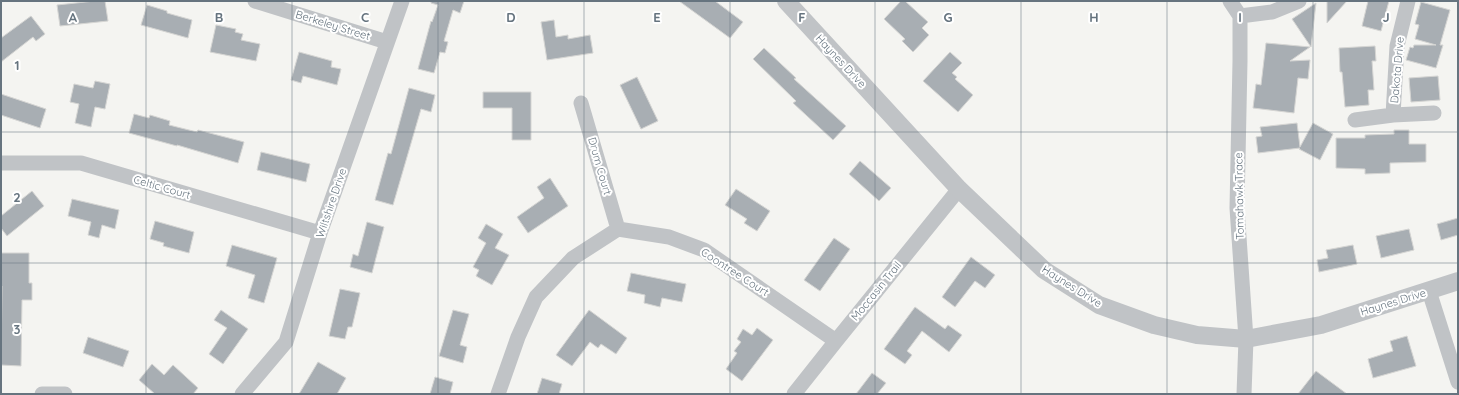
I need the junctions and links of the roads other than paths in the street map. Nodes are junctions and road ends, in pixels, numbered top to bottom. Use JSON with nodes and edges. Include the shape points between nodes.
{"nodes":[{"id":1,"x":255,"y":1,"type":"edge"},
{"id":2,"x":402,"y":1,"type":"edge"},
{"id":3,"x":786,"y":1,"type":"edge"},
{"id":4,"x":1230,"y":1,"type":"edge"},
{"id":5,"x":1299,"y":1,"type":"edge"},
{"id":6,"x":1408,"y":1,"type":"edge"},
{"id":7,"x":1240,"y":16,"type":"junction"},
{"id":8,"x":387,"y":42,"type":"junction"},
{"id":9,"x":581,"y":103,"type":"dead end"},
{"id":10,"x":1434,"y":114,"type":"dead end"},
{"id":11,"x":1393,"y":115,"type":"junction"},
{"id":12,"x":1355,"y":120,"type":"dead end"},
{"id":13,"x":1,"y":163,"type":"edge"},
{"id":14,"x":959,"y":189,"type":"junction"},
{"id":15,"x":618,"y":229,"type":"junction"},
{"id":16,"x":320,"y":233,"type":"junction"},
{"id":17,"x":1458,"y":281,"type":"edge"},
{"id":18,"x":1430,"y":291,"type":"junction"},
{"id":19,"x":1246,"y":339,"type":"junction"},
{"id":20,"x":836,"y":341,"type":"junction"},
{"id":21,"x":1458,"y":382,"type":"edge"},
{"id":22,"x":42,"y":394,"type":"edge"},
{"id":23,"x":65,"y":394,"type":"edge"},
{"id":24,"x":242,"y":394,"type":"edge"},
{"id":25,"x":498,"y":394,"type":"edge"},
{"id":26,"x":794,"y":394,"type":"edge"},
{"id":27,"x":1244,"y":394,"type":"edge"}],
"edges":[{"from":1,"to":8,"type":"street","name":"Berkeley Street"},
{"from":2,"to":8,"type":"street","name":"Wiltshire Drive"},
{"from":3,"to":14,"type":"street","name":"Haynes Drive"},
{"from":4,"to":7,"type":"street"},
{"from":5,"to":7,"type":"street","via":[[1272,12]]},
{"from":6,"to":11,"type":"street","name":"Dakota Drive","via":[[1397,46]]},
{"from":7,"to":19,"type":"street","name":"Tomahawk Trace","via":[[1237,208]]},
{"from":8,"to":16,"type":"street","name":"Wiltshire Drive"},
{"from":9,"to":15,"type":"street","name":"Drum Court"},
{"from":10,"to":11,"type":"street","name":"Dakota Drive"},
{"from":11,"to":12,"type":"street","name":"Dakota Drive"},
{"from":13,"to":16,"type":"street","name":"Celtic Court","via":[[82,163]]},
{"from":14,"to":19,"type":"street","name":"Haynes Drive","via":[[1044,270],[1099,305],[1154,325],[1197,335]]},
{"from":14,"to":20,"type":"street","name":"Moccasin Trail"},
{"from":15,"to":20,"type":"street","name":"Coontree Court","via":[[669,237],[704,250]]},
{"from":15,"to":25,"type":"street","via":[[573,258],[536,297],[518,337]]},
{"from":16,"to":24,"type":"street","name":"Wiltshire Drive","via":[[286,342]]},
{"from":17,"to":18,"type":"street","name":"Haynes Drive"},
{"from":18,"to":19,"type":"street","name":"Haynes Drive","via":[[1321,324]]},
{"from":18,"to":21,"type":"street"},
{"from":19,"to":27,"type":"street","name":"Tomahawk Trace"},
{"from":20,"to":26,"type":"street","name":"Moccasin Trail"},
{"from":22,"to":23,"type":"street"}]}
